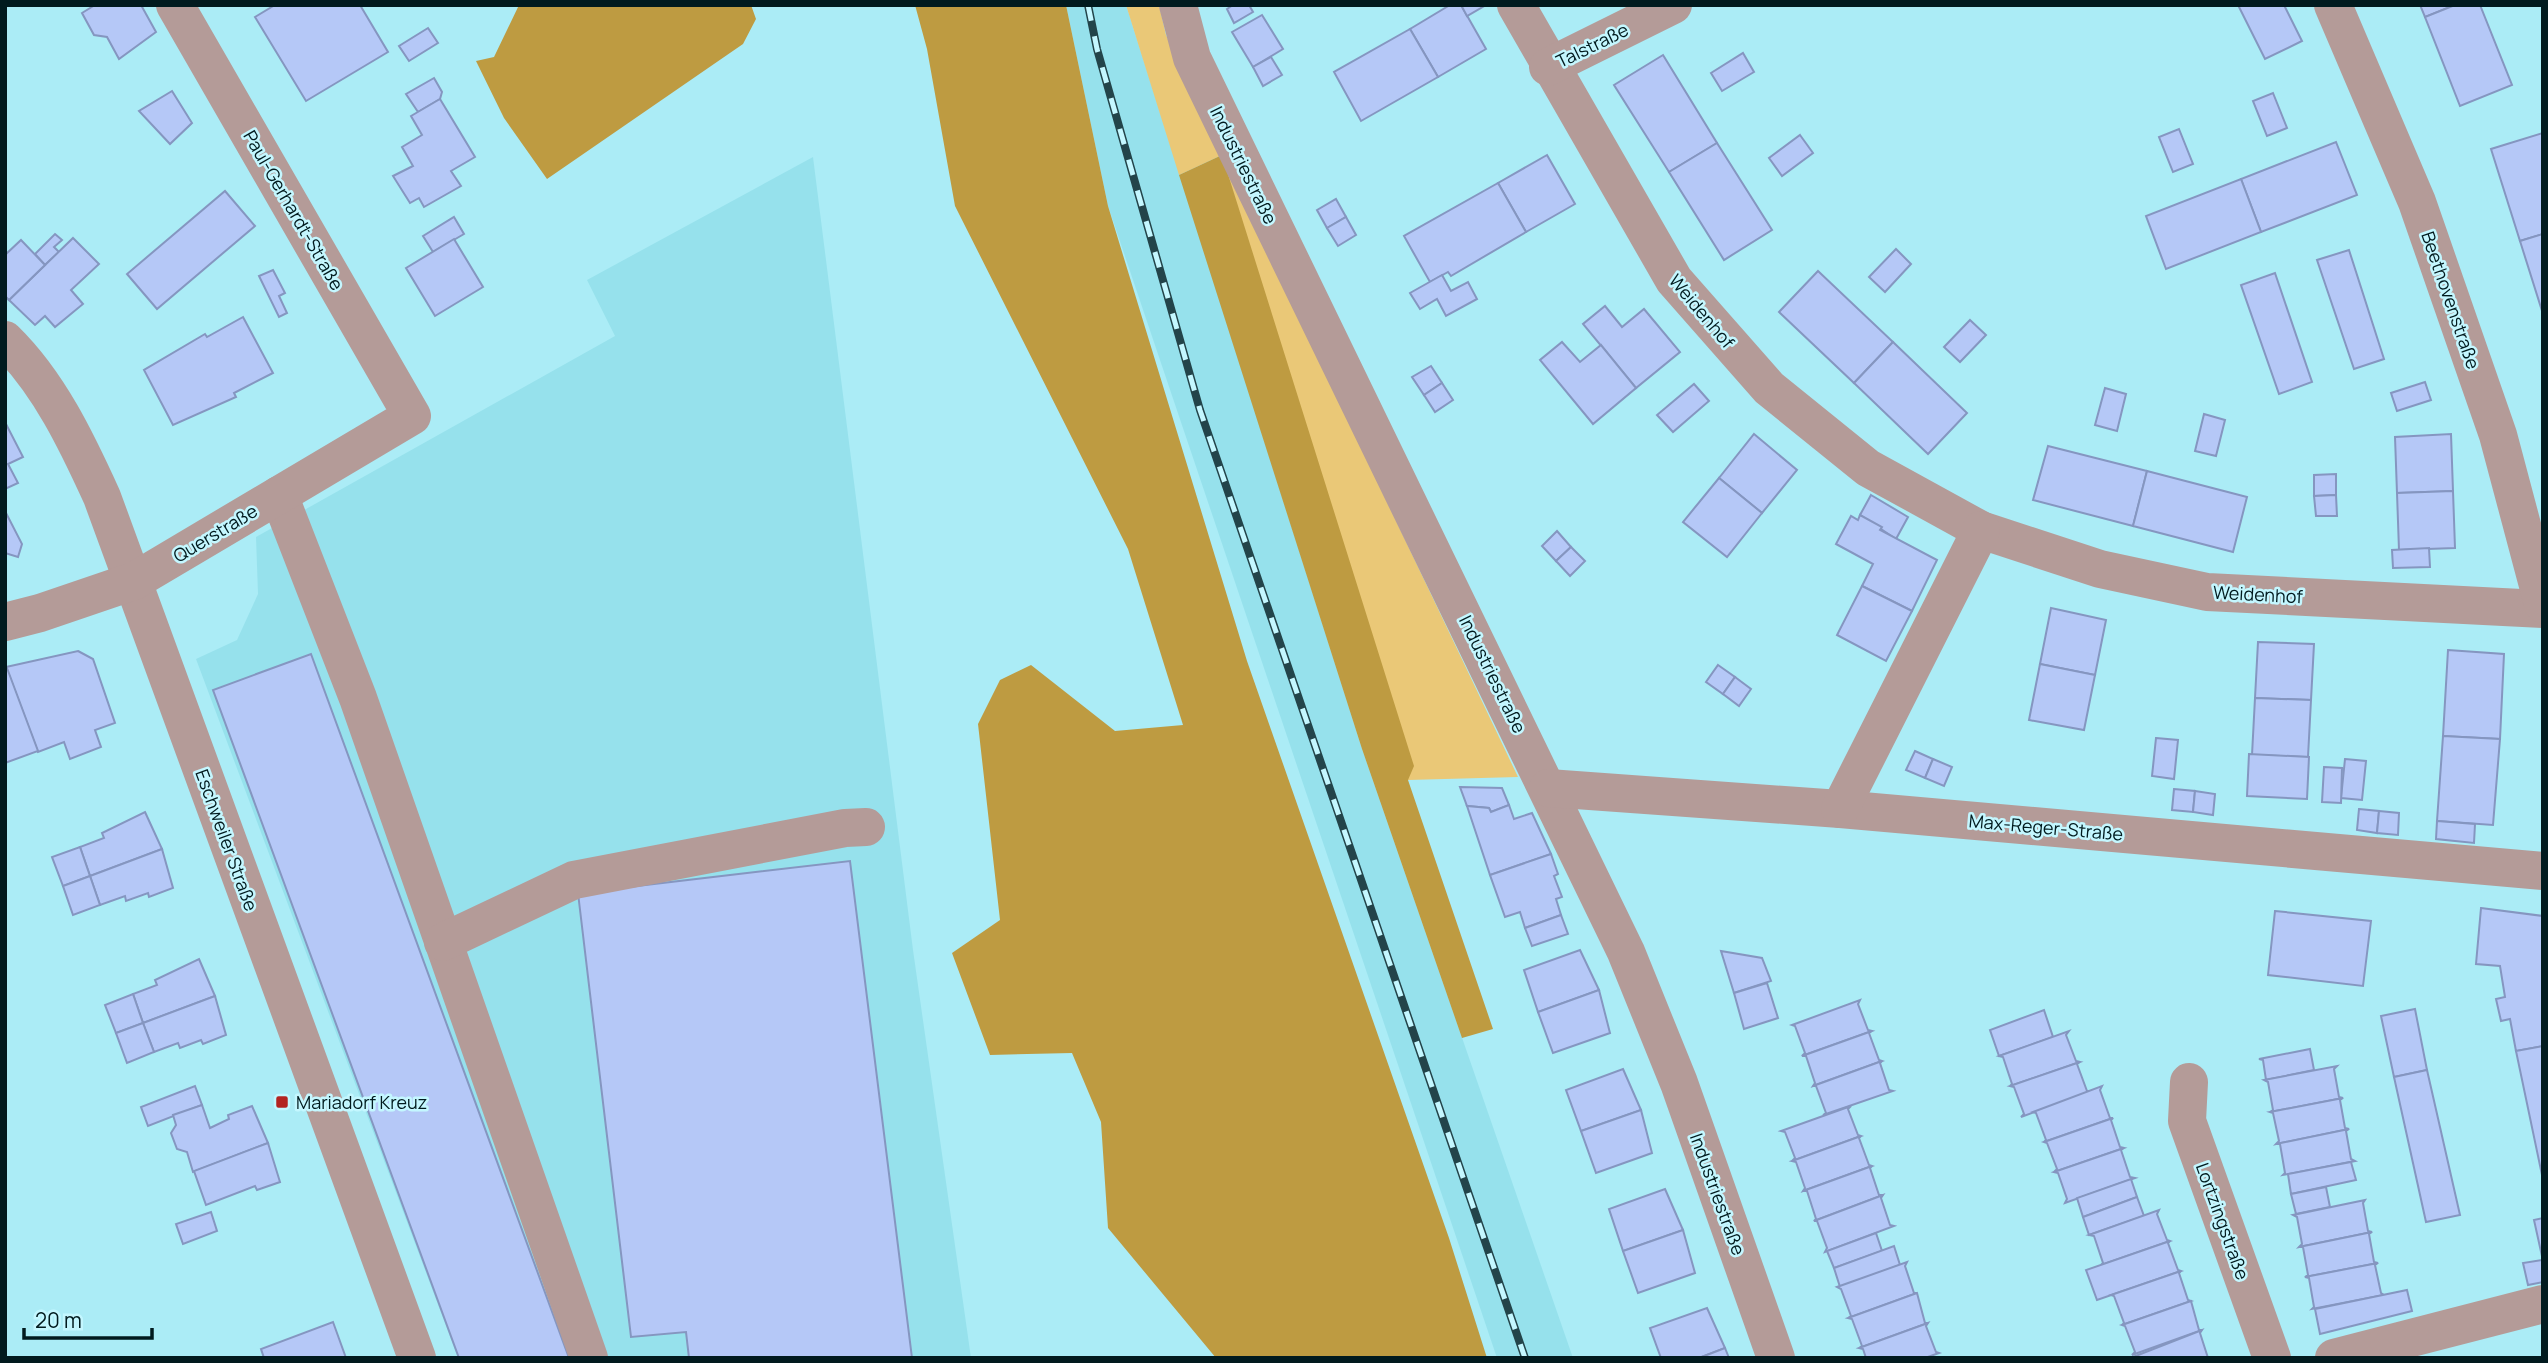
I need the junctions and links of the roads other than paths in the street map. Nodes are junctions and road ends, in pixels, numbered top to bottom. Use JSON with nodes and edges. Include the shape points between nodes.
{"nodes":[{"id":1,"x":175,"y":5,"type":"edge"},
{"id":2,"x":1178,"y":5,"type":"edge"},
{"id":3,"x":1516,"y":5,"type":"edge"},
{"id":4,"x":1673,"y":5,"type":"edge"},
{"id":5,"x":2333,"y":5,"type":"edge"},
{"id":6,"x":1548,"y":67,"type":"junction"},
{"id":7,"x":5,"y":340,"type":"edge"},
{"id":8,"x":412,"y":416,"type":"joint"},
{"id":9,"x":279,"y":495,"type":"junction"},
{"id":10,"x":1981,"y":530,"type":"junction"},
{"id":11,"x":134,"y":581,"type":"junction"},
{"id":12,"x":2543,"y":607,"type":"edge"},
{"id":13,"x":5,"y":622,"type":"edge"},
{"id":14,"x":1548,"y":788,"type":"junction"},
{"id":15,"x":1840,"y":809,"type":"junction"},
{"id":16,"x":866,"y":827,"type":"dead end"},
{"id":17,"x":2543,"y":871,"type":"edge"},
{"id":18,"x":443,"y":942,"type":"junction"},
{"id":19,"x":2189,"y":1082,"type":"dead end"},
{"id":20,"x":2543,"y":1304,"type":"edge"},
{"id":21,"x":417,"y":1358,"type":"edge"},
{"id":22,"x":589,"y":1358,"type":"edge"},
{"id":23,"x":1776,"y":1358,"type":"edge"},
{"id":24,"x":2272,"y":1358,"type":"edge"},
{"id":25,"x":2334,"y":1358,"type":"edge"}],
"edges":[{"from":1,"to":8,"type":"street","name":"Paul-Gerhardt-Straße"},
{"from":2,"to":14,"type":"street","name":"Industriestraße","via":[[1192,58]]},
{"from":3,"to":6,"type":"street","name":"Weidenhof"},
{"from":4,"to":6,"type":"street","name":"Talstraße"},
{"from":5,"to":12,"type":"street","name":"Beethovenstraße","via":[[2417,202],[2498,435]]},
{"from":6,"to":10,"type":"street","name":"Weidenhof","via":[[1674,280],[1769,388],[1868,468]]},
{"from":7,"to":11,"type":"street","name":"Eschweiler Straße","via":[[55,404],[81,450]]},
{"from":8,"to":9,"type":"street","name":"Querstraße"},
{"from":9,"to":11,"type":"street","name":"Querstraße"},
{"from":9,"to":18,"type":"street","via":[[358,698]]},
{"from":10,"to":12,"type":"street","name":"Weidenhof","via":[[2100,569],[2207,592]]},
{"from":10,"to":15,"type":"street"},
{"from":11,"to":13,"type":"street","name":"Querstraße"},
{"from":11,"to":21,"type":"street","name":"Eschweiler Straße"},
{"from":14,"to":15,"type":"street","name":"Max-Reger-Straße"},
{"from":14,"to":23,"type":"street","name":"Industriestraße","via":[[1626,951],[1679,1083]]},
{"from":15,"to":17,"type":"street","name":"Max-Reger-Straße"},
{"from":16,"to":18,"type":"street","via":[[574,880]]},
{"from":18,"to":22,"type":"street"},
{"from":19,"to":24,"type":"street","name":"Lortzingstraße","via":[[2187,1121]]},
{"from":20,"to":25,"type":"street"}]}
